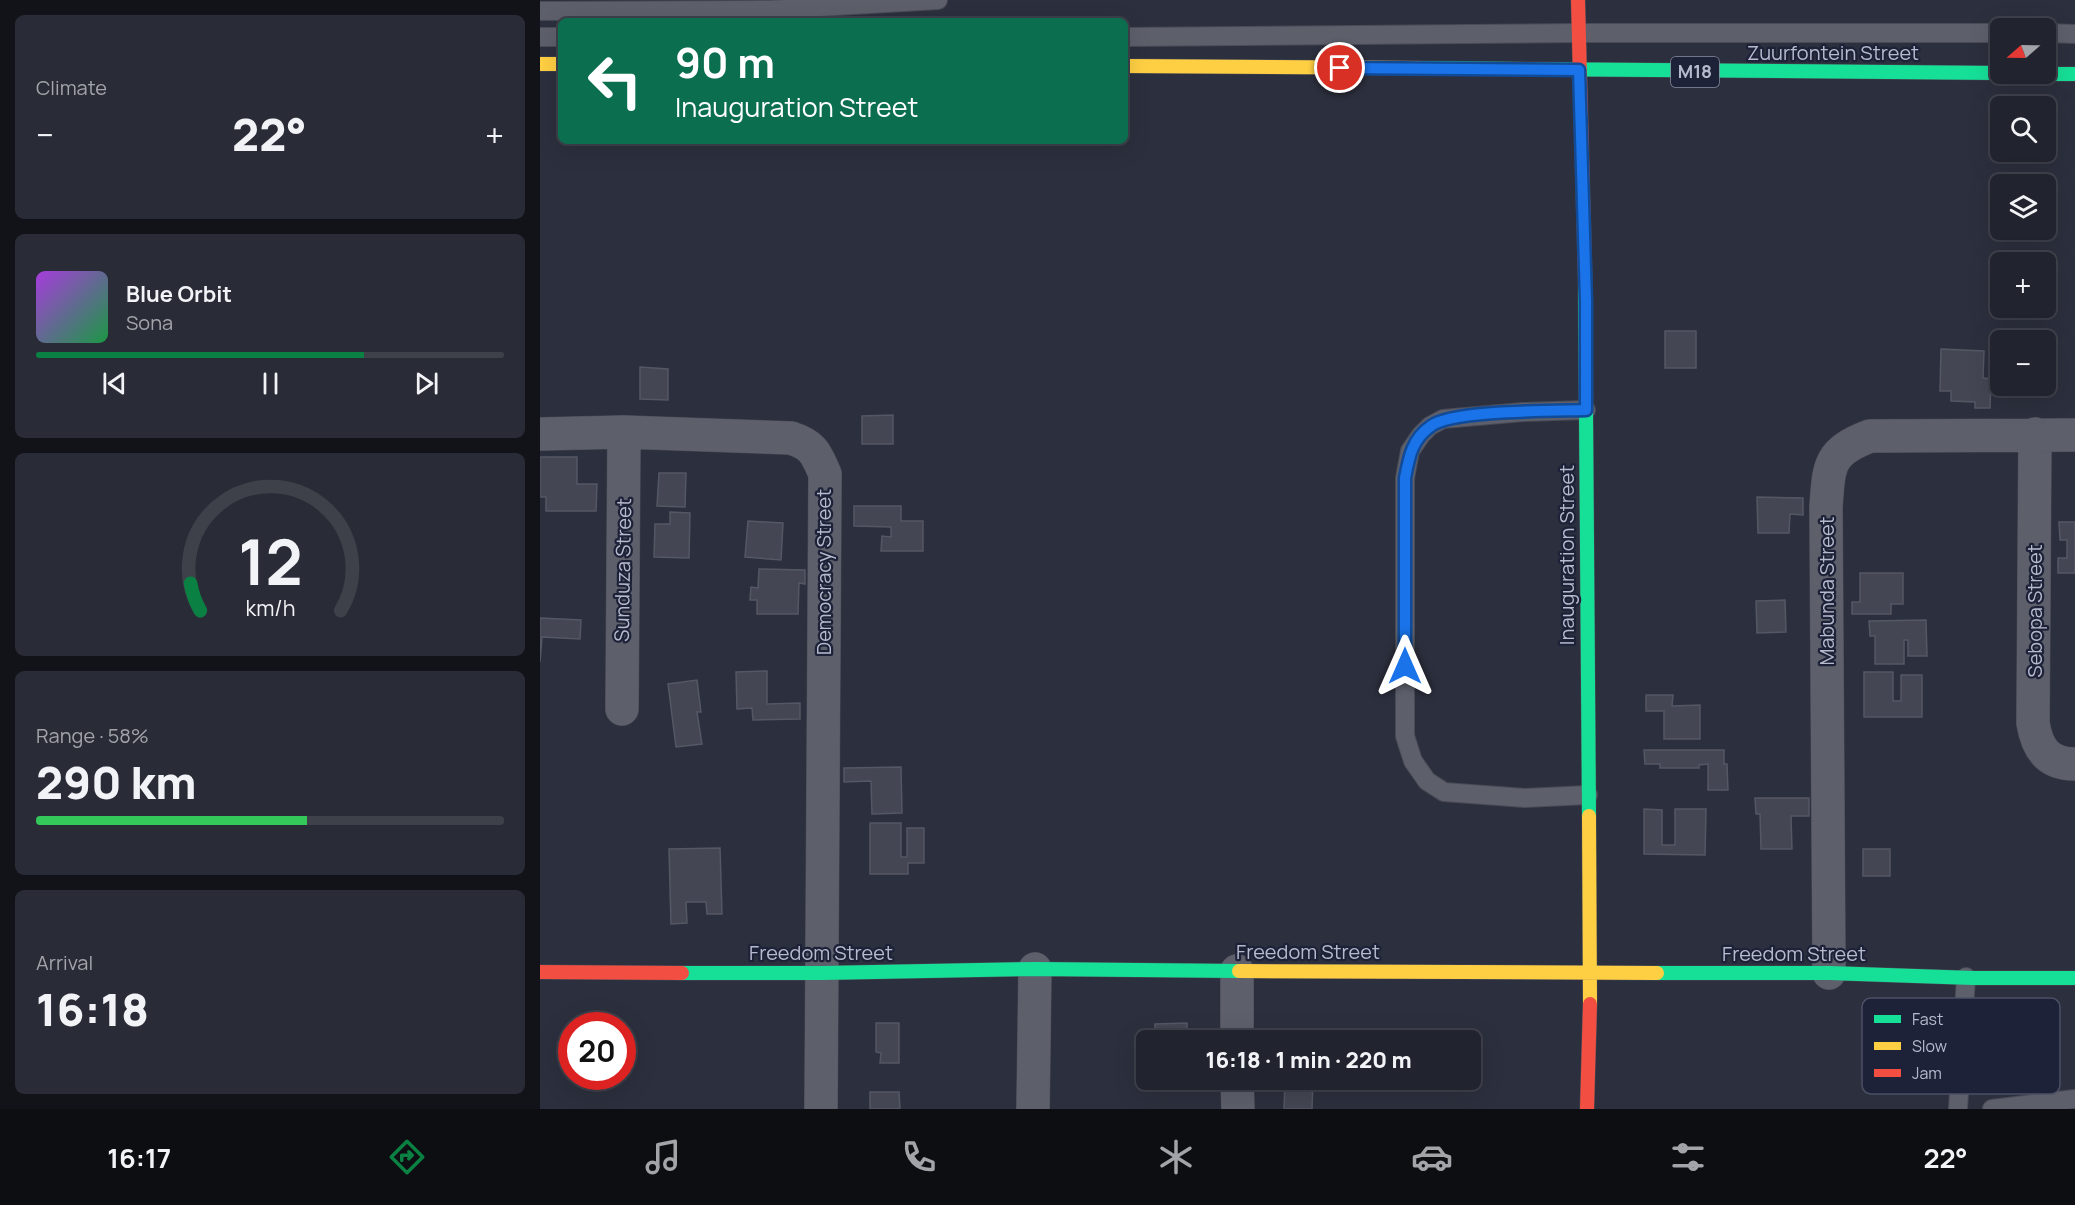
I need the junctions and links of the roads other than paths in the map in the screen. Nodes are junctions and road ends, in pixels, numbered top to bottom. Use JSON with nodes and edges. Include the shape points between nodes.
{"nodes":[{"id":1,"x":938,"y":0,"type":"edge"},
{"id":2,"x":1578,"y":0,"type":"edge"},
{"id":3,"x":540,"y":11,"type":"edge"},
{"id":4,"x":1579,"y":33,"type":"junction"},
{"id":5,"x":1990,"y":33,"type":"edge"},
{"id":6,"x":2056,"y":33,"type":"edge"},
{"id":7,"x":2075,"y":34,"type":"edge"},
{"id":8,"x":540,"y":37,"type":"edge"},
{"id":9,"x":558,"y":37,"type":"edge"},
{"id":10,"x":1128,"y":37,"type":"edge"},
{"id":11,"x":540,"y":64,"type":"edge"},
{"id":12,"x":558,"y":64,"type":"edge"},
{"id":13,"x":1128,"y":66,"type":"edge"},
{"id":14,"x":1579,"y":70,"type":"junction"},
{"id":15,"x":1990,"y":73,"type":"edge"},
{"id":16,"x":2056,"y":74,"type":"edge"},
{"id":17,"x":2075,"y":74,"type":"edge"},
{"id":18,"x":1586,"y":410,"type":"junction"},
{"id":19,"x":624,"y":432,"type":"junction"},
{"id":20,"x":540,"y":434,"type":"edge"},
{"id":21,"x":2035,"y":434,"type":"junction"},
{"id":22,"x":2075,"y":435,"type":"edge"},
{"id":23,"x":622,"y":709,"type":"dead end"},
{"id":24,"x":2075,"y":764,"type":"edge"},
{"id":25,"x":1588,"y":795,"type":"junction"},
{"id":26,"x":1035,"y":969,"type":"junction"},
{"id":27,"x":540,"y":972,"type":"edge"},
{"id":28,"x":1237,"y":972,"type":"junction"},
{"id":29,"x":1829,"y":973,"type":"junction"},
{"id":30,"x":822,"y":974,"type":"junction"},
{"id":31,"x":1589,"y":974,"type":"junction"},
{"id":32,"x":1966,"y":977,"type":"junction"},
{"id":33,"x":2075,"y":978,"type":"edge"},
{"id":34,"x":1965,"y":998,"type":"edge"},
{"id":35,"x":1237,"y":1030,"type":"edge"},
{"id":36,"x":1237,"y":1090,"type":"edge"},
{"id":37,"x":1959,"y":1094,"type":"edge"},
{"id":38,"x":2075,"y":1099,"type":"edge"},
{"id":39,"x":821,"y":1109,"type":"edge"},
{"id":40,"x":1033,"y":1109,"type":"edge"},
{"id":41,"x":1238,"y":1109,"type":"edge"},
{"id":42,"x":1587,"y":1109,"type":"edge"},
{"id":43,"x":1958,"y":1109,"type":"edge"},
{"id":44,"x":1992,"y":1109,"type":"edge"}],
"edges":[{"from":1,"to":3,"type":"lane","via":[[768,10]]},
{"from":2,"to":4,"type":"street","name":"Inauguration Street"},
{"from":4,"to":5,"type":"lane"},
{"from":4,"to":10,"type":"lane"},
{"from":4,"to":14,"type":"street","name":"Inauguration Street"},
{"from":6,"to":7,"type":"lane"},
{"from":8,"to":9,"type":"lane"},
{"from":11,"to":12,"type":"street"},
{"from":13,"to":14,"type":"street","name":"Zuurfontein Street","number":"M18"},
{"from":14,"to":15,"type":"street","name":"Zuurfontein Street","number":"M18"},
{"from":14,"to":18,"type":"street","name":"Inauguration Street"},
{"from":16,"to":17,"type":"street"},
{"from":18,"to":25,"type":"street","name":"Inauguration Street"},
{"from":18,"to":25,"type":"lane","via":[[1443,419],[1420,435],[1410,451],[1405,478],[1405,736],[1413,761],[1427,781],[1444,792],[1525,798]]},
{"from":19,"to":20,"type":"street","name":"Democracy Street"},
{"from":19,"to":23,"type":"street","name":"Sunduza Street"},
{"from":19,"to":30,"type":"street","name":"Democracy Street","via":[[791,438],[805,442],[813,450],[825,474]]},
{"from":21,"to":22,"type":"street","name":"Mabunda Street"},
{"from":21,"to":24,"type":"street","name":"Sebopa Street","via":[[2033,723],[2043,751],[2054,760]]},
{"from":21,"to":29,"type":"street","name":"Mabunda Street","via":[[1870,436],[1843,448],[1832,461],[1826,507]]},
{"from":25,"to":31,"type":"street","name":"Inauguration Street"},
{"from":26,"to":28,"type":"street","name":"Freedom Street"},
{"from":26,"to":30,"type":"street","name":"Freedom Street"},
{"from":26,"to":40,"type":"street"},
{"from":27,"to":30,"type":"street","name":"Freedom Street"},
{"from":28,"to":31,"type":"street","name":"Freedom Street"},
{"from":28,"to":35,"type":"street"},
{"from":29,"to":31,"type":"street","name":"Freedom Street"},
{"from":29,"to":32,"type":"street","name":"Freedom Street"},
{"from":30,"to":39,"type":"street","name":"Democracy Street"},
{"from":31,"to":42,"type":"street","name":"Inauguration Street"},
{"from":32,"to":33,"type":"street","name":"Freedom Street"},
{"from":32,"to":34,"type":"lane"},
{"from":36,"to":41,"type":"street"},
{"from":37,"to":43,"type":"lane"},
{"from":38,"to":44,"type":"lane"}]}
